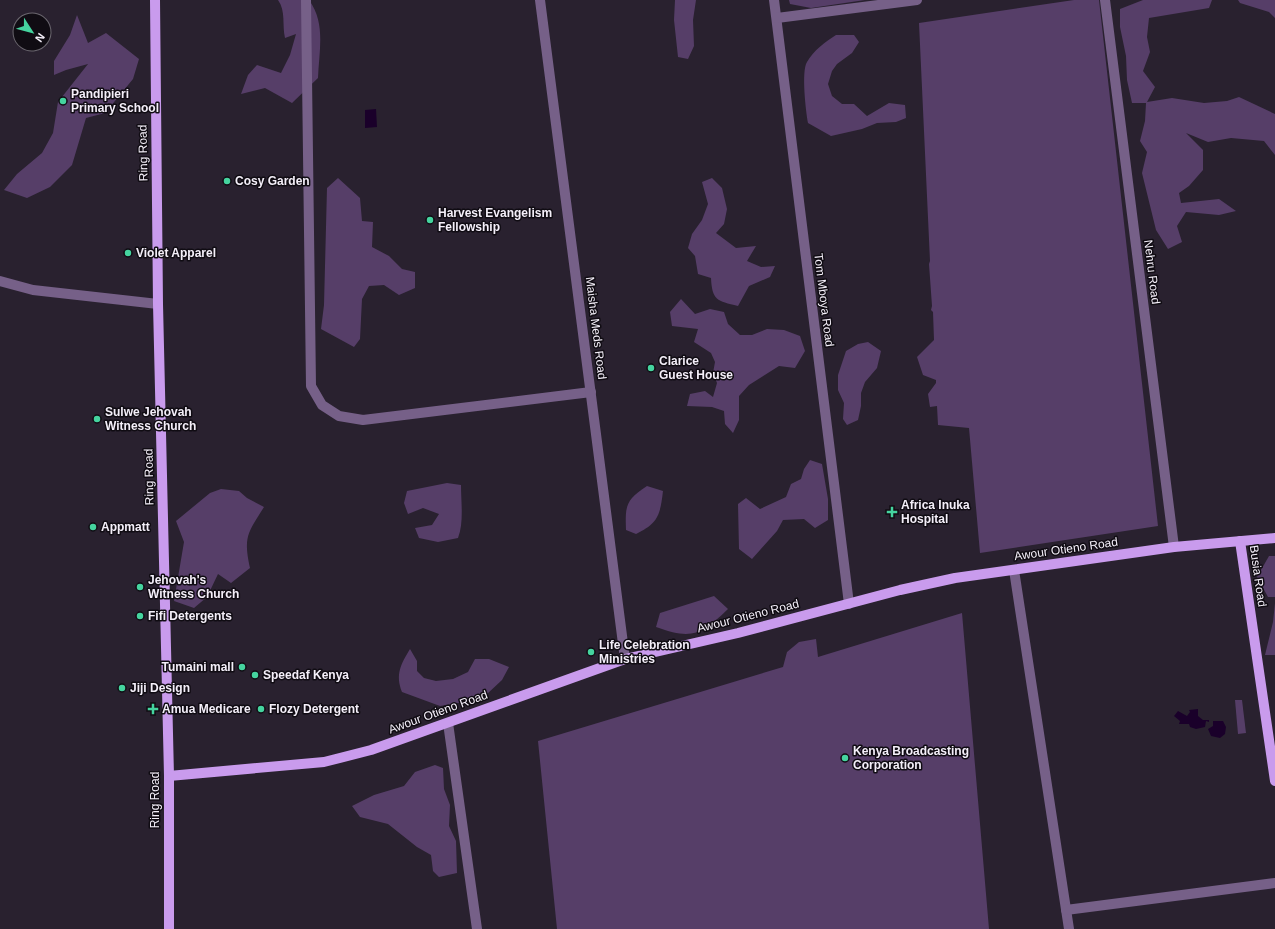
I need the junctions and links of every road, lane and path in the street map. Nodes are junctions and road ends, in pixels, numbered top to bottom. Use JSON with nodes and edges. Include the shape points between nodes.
{"nodes":[{"id":1,"x":155,"y":0,"type":"edge"},
{"id":2,"x":306,"y":0,"type":"edge"},
{"id":3,"x":540,"y":0,"type":"edge"},
{"id":4,"x":774,"y":0,"type":"edge"},
{"id":5,"x":917,"y":0,"type":"edge"},
{"id":6,"x":1105,"y":0,"type":"edge"},
{"id":7,"x":777,"y":18,"type":"junction"},
{"id":8,"x":0,"y":281,"type":"edge"},
{"id":9,"x":158,"y":304,"type":"junction"},
{"id":10,"x":591,"y":392,"type":"junction"},
{"id":11,"x":1275,"y":538,"type":"edge"},
{"id":12,"x":1240,"y":541,"type":"junction"},
{"id":13,"x":1174,"y":547,"type":"junction"},
{"id":14,"x":1014,"y":570,"type":"junction"},
{"id":15,"x":849,"y":604,"type":"junction"},
{"id":16,"x":625,"y":659,"type":"junction"},
{"id":17,"x":448,"y":723,"type":"junction"},
{"id":18,"x":168,"y":776,"type":"junction"},
{"id":19,"x":1275,"y":781,"type":"edge"},
{"id":20,"x":1275,"y":883,"type":"edge"},
{"id":21,"x":1066,"y":910,"type":"junction"},
{"id":22,"x":169,"y":929,"type":"edge"},
{"id":23,"x":477,"y":929,"type":"edge"},
{"id":24,"x":1069,"y":929,"type":"edge"}],
"edges":[{"from":1,"to":9,"type":"main road","name":"Ring Road"},
{"from":2,"to":10,"type":"street","via":[[311,386],[322,406],[339,416],[363,420]]},
{"from":3,"to":10,"type":"street","name":"Maisha Meds Road"},
{"from":4,"to":7,"type":"street","name":"Tom Mboya Road"},
{"from":5,"to":7,"type":"street"},
{"from":6,"to":13,"type":"street","name":"Nehru Road"},
{"from":7,"to":15,"type":"street","name":"Tom Mboya Road"},
{"from":8,"to":9,"type":"street","via":[[33,290]]},
{"from":9,"to":18,"type":"main road","name":"Ring Road"},
{"from":10,"to":16,"type":"street","name":"Maisha Meds Road"},
{"from":11,"to":12,"type":"main road","name":"Awour Otieno Road"},
{"from":12,"to":13,"type":"main road","name":"Awour Otieno Road"},
{"from":12,"to":19,"type":"main road","name":"Busia Road"},
{"from":13,"to":14,"type":"main road","name":"Awour Otieno Road"},
{"from":14,"to":15,"type":"main road","name":"Awour Otieno Road","via":[[955,578]]},
{"from":14,"to":21,"type":"street"},
{"from":15,"to":16,"type":"main road","name":"Awour Otieno Road"},
{"from":16,"to":17,"type":"main road","name":"Awour Otieno Road"},
{"from":17,"to":18,"type":"main road","name":"Awour Otieno Road","via":[[371,750],[324,762]]},
{"from":17,"to":23,"type":"street"},
{"from":18,"to":22,"type":"main road","name":"Ring Road"},
{"from":20,"to":21,"type":"street"},
{"from":21,"to":24,"type":"street"}]}
